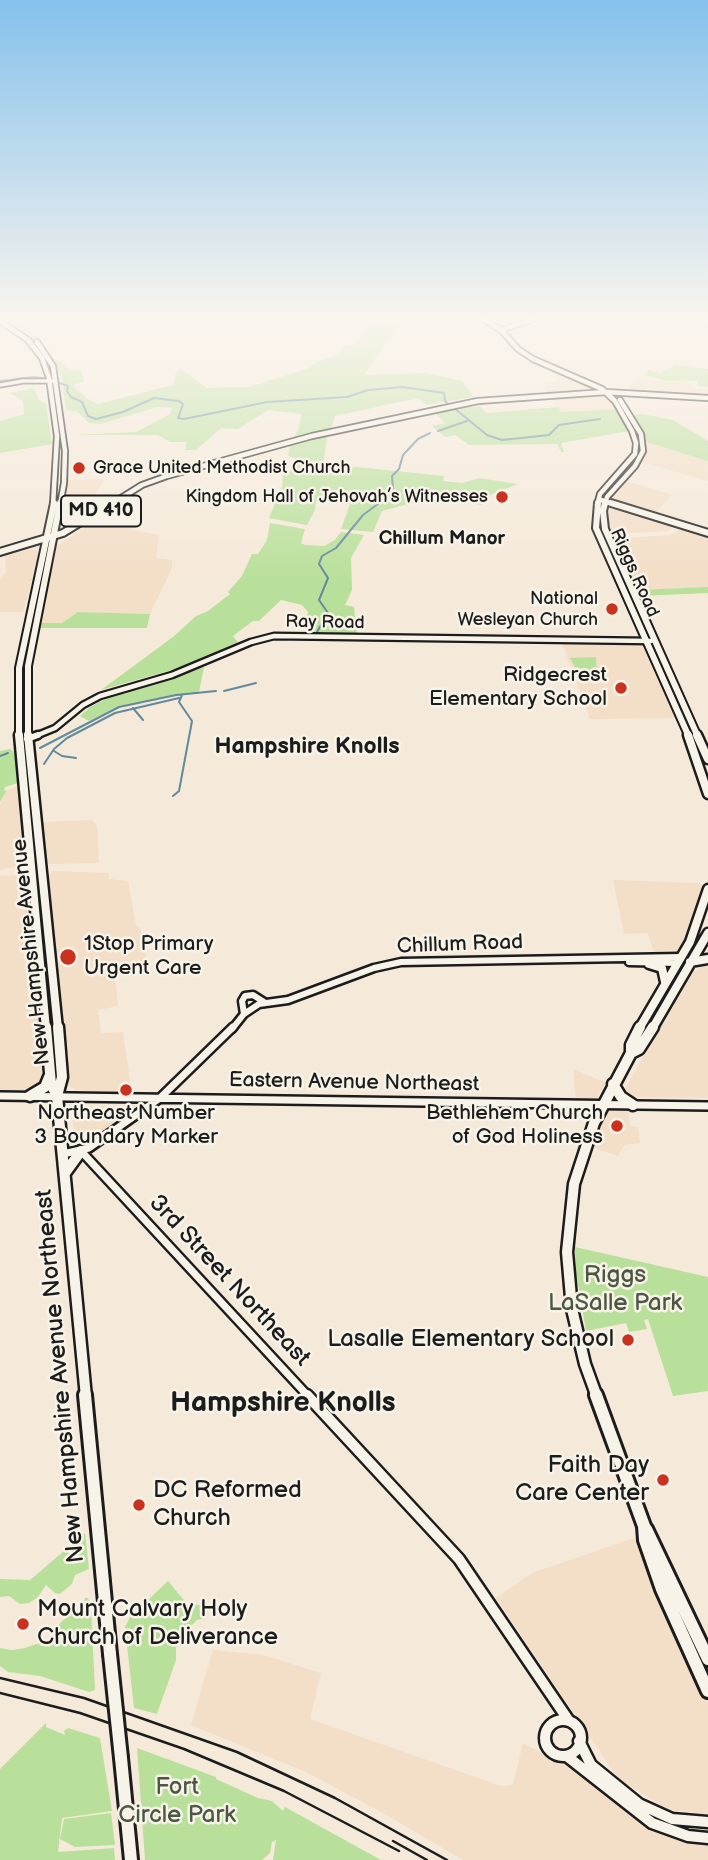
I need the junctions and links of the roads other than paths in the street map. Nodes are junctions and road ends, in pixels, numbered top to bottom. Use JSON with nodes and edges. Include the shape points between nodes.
{"nodes":[{"id":1,"x":54,"y":407,"type":"edge"},
{"id":2,"x":57,"y":407,"type":"edge"},
{"id":3,"x":438,"y":407,"type":"edge"},
{"id":4,"x":621,"y":407,"type":"edge"},
{"id":5,"x":155,"y":480,"type":"junction"},
{"id":6,"x":601,"y":501,"type":"junction"},
{"id":7,"x":626,"y":510,"type":"junction"},
{"id":8,"x":603,"y":511,"type":"junction"},
{"id":9,"x":653,"y":517,"type":"junction"},
{"id":10,"x":91,"y":518,"type":"junction"},
{"id":11,"x":57,"y":521,"type":"junction"},
{"id":12,"x":708,"y":533,"type":"edge"},
{"id":13,"x":50,"y":540,"type":"junction"},
{"id":14,"x":3,"y":553,"type":"edge"},
{"id":15,"x":45,"y":554,"type":"junction"},
{"id":16,"x":655,"y":640,"type":"junction"},
{"id":17,"x":646,"y":641,"type":"junction"},
{"id":18,"x":23,"y":740,"type":"junction"},
{"id":19,"x":708,"y":759,"type":"edge"},
{"id":20,"x":708,"y":794,"type":"edge"},
{"id":21,"x":708,"y":889,"type":"edge"},
{"id":22,"x":708,"y":933,"type":"edge"},
{"id":23,"x":708,"y":952,"type":"edge"},
{"id":24,"x":695,"y":958,"type":"junction"},
{"id":25,"x":708,"y":959,"type":"edge"},
{"id":26,"x":620,"y":960,"type":"junction"},
{"id":27,"x":679,"y":960,"type":"junction"},
{"id":28,"x":649,"y":964,"type":"junction"},
{"id":29,"x":664,"y":984,"type":"junction"},
{"id":30,"x":631,"y":1053,"type":"junction"},
{"id":31,"x":50,"y":1074,"type":"junction"},
{"id":32,"x":56,"y":1084,"type":"junction"},
{"id":33,"x":613,"y":1084,"type":"junction"},
{"id":34,"x":0,"y":1096,"type":"edge"},
{"id":35,"x":30,"y":1096,"type":"junction"},
{"id":36,"x":57,"y":1096,"type":"junction"},
{"id":37,"x":160,"y":1098,"type":"junction"},
{"id":38,"x":602,"y":1105,"type":"junction"},
{"id":39,"x":633,"y":1105,"type":"junction"},
{"id":40,"x":708,"y":1106,"type":"edge"},
{"id":41,"x":81,"y":1151,"type":"junction"},
{"id":42,"x":63,"y":1154,"type":"junction"},
{"id":43,"x":65,"y":1173,"type":"junction"},
{"id":44,"x":644,"y":1527,"type":"junction"},
{"id":45,"x":708,"y":1659,"type":"edge"},
{"id":46,"x":708,"y":1691,"type":"edge"},
{"id":47,"x":555,"y":1703,"type":"junction"},
{"id":48,"x":569,"y":1721,"type":"junction"},
{"id":49,"x":552,"y":1722,"type":"junction"},
{"id":50,"x":579,"y":1741,"type":"junction"},
{"id":51,"x":568,"y":1757,"type":"junction"},
{"id":52,"x":708,"y":1822,"type":"edge"},
{"id":53,"x":708,"y":1838,"type":"edge"},
{"id":54,"x":131,"y":1860,"type":"edge"}],
"edges":[{"from":1,"to":13,"type":"main road","name":"New Hampshire Avenue","via":[[58,456]]},
{"from":2,"to":11,"type":"main road","name":"New Hampshire Avenue","via":[[65,447]]},
{"from":3,"to":5,"type":"main road","number":"MD 410"},
{"from":4,"to":6,"type":"main road","name":"Riggs Road","via":[[642,439],[641,457]]},
{"from":5,"to":10,"type":"main road","number":"MD 410"},
{"from":5,"to":13,"type":"main road","number":"MD 410","via":[[89,523]]},
{"from":6,"to":7,"type":"main road"},
{"from":6,"to":8,"type":"main road","name":"Riggs Road"},
{"from":6,"to":9,"type":"main road"},
{"from":6,"to":17,"type":"main road","name":"Riggs Road","via":[[596,528]]},
{"from":7,"to":8,"type":"main road"},
{"from":7,"to":9,"type":"main road"},
{"from":8,"to":16,"type":"main road","name":"Riggs Road","via":[[610,542]]},
{"from":9,"to":12,"type":"main road"},
{"from":10,"to":11,"type":"main road","via":[[68,527]]},
{"from":10,"to":13,"type":"main road","number":"MD 410"},
{"from":11,"to":13,"type":"main road","name":"New Hampshire Avenue"},
{"from":13,"to":14,"type":"main road","number":"MD 410"},
{"from":13,"to":15,"type":"main road","name":"New Hampshire Avenue"},
{"from":13,"to":18,"type":"main road","name":"New Hampshire Avenue","via":[[28,666]]},
{"from":14,"to":15,"type":"main road","via":[[33,548]]},
{"from":15,"to":18,"type":"main road","name":"New Hampshire Avenue","via":[[19,668]]},
{"from":16,"to":17,"type":"street","name":"Ray Road"},
{"from":16,"to":19,"type":"main road","name":"Riggs Road"},
{"from":17,"to":18,"type":"street","name":"Ray Road","via":[[274,636],[181,672],[100,696],[55,728]]},
{"from":17,"to":20,"type":"main road","name":"Riggs Road","via":[[693,745]]},
{"from":18,"to":31,"type":"main road","name":"New Hampshire Avenue"},
{"from":18,"to":32,"type":"main road","name":"New Hampshire Avenue","via":[[60,1042]]},
{"from":21,"to":27,"type":"main road","via":[[698,925]]},
{"from":22,"to":24,"type":"main road"},
{"from":23,"to":24,"type":"main road","name":"Chillum Road"},
{"from":24,"to":25,"type":"main road","name":"Chillum Road"},
{"from":24,"to":27,"type":"main road","name":"Chillum Road"},
{"from":24,"to":30,"type":"main road","via":[[639,1049]]},
{"from":26,"to":27,"type":"street","name":"Chillum Road"},
{"from":26,"to":28,"type":"street","name":"Chillum Road"},
{"from":26,"to":37,"type":"street","name":"Chillum Road","via":[[401,962],[374,968],[288,1000],[251,1006]]},
{"from":27,"to":28,"type":"street","name":"Chillum Road"},
{"from":27,"to":29,"type":"main road"},
{"from":28,"to":29,"type":"main road","via":[[662,968]]},
{"from":29,"to":30,"type":"main road"},
{"from":30,"to":33,"type":"main road"},
{"from":31,"to":32,"type":"main road","name":"New Hampshire Avenue"},
{"from":31,"to":35,"type":"main road","via":[[45,1087]]},
{"from":32,"to":36,"type":"main road","name":"New Hampshire Avenue"},
{"from":33,"to":38,"type":"main road"},
{"from":33,"to":39,"type":"main road"},
{"from":34,"to":35,"type":"street","name":"Eastern Avenue Northeast"},
{"from":35,"to":36,"type":"street","name":"Eastern Avenue Northeast"},
{"from":36,"to":37,"type":"street","name":"Eastern Avenue Northeast"},
{"from":36,"to":42,"type":"main road","name":"New Hampshire Avenue Northeast"},
{"from":37,"to":38,"type":"street","name":"Eastern Avenue Northeast"},
{"from":37,"to":41,"type":"street","name":"Chillum Road"},
{"from":38,"to":39,"type":"street","name":"Eastern Avenue Northeast"},
{"from":38,"to":44,"type":"main road","via":[[571,1197],[569,1293],[585,1364]]},
{"from":39,"to":40,"type":"street","name":"Eastern Avenue Northeast"},
{"from":41,"to":42,"type":"street"},
{"from":41,"to":43,"type":"main road"},
{"from":41,"to":47,"type":"street","name":"3rd Street Northeast","via":[[459,1559]]},
{"from":42,"to":43,"type":"main road","name":"New Hampshire Avenue Northeast"},
{"from":43,"to":54,"type":"main road","name":"New Hampshire Avenue Northeast","bridge":true},
{"from":44,"to":45,"type":"main road"},
{"from":44,"to":46,"type":"main road","via":[[662,1589]]},
{"from":47,"to":48,"type":"street","name":"3rd Street Northeast"},
{"from":47,"to":49,"type":"street"},
{"from":48,"to":49,"type":"street","via":[[560,1718]]},
{"from":48,"to":50,"type":"street"},
{"from":49,"to":51,"type":"street","via":[[547,1729],[548,1745],[558,1756]]},
{"from":50,"to":51,"type":"street"},
{"from":50,"to":52,"type":"street","via":[[591,1766],[639,1804],[671,1819]]},
{"from":51,"to":53,"type":"street","via":[[652,1823]]}]}
